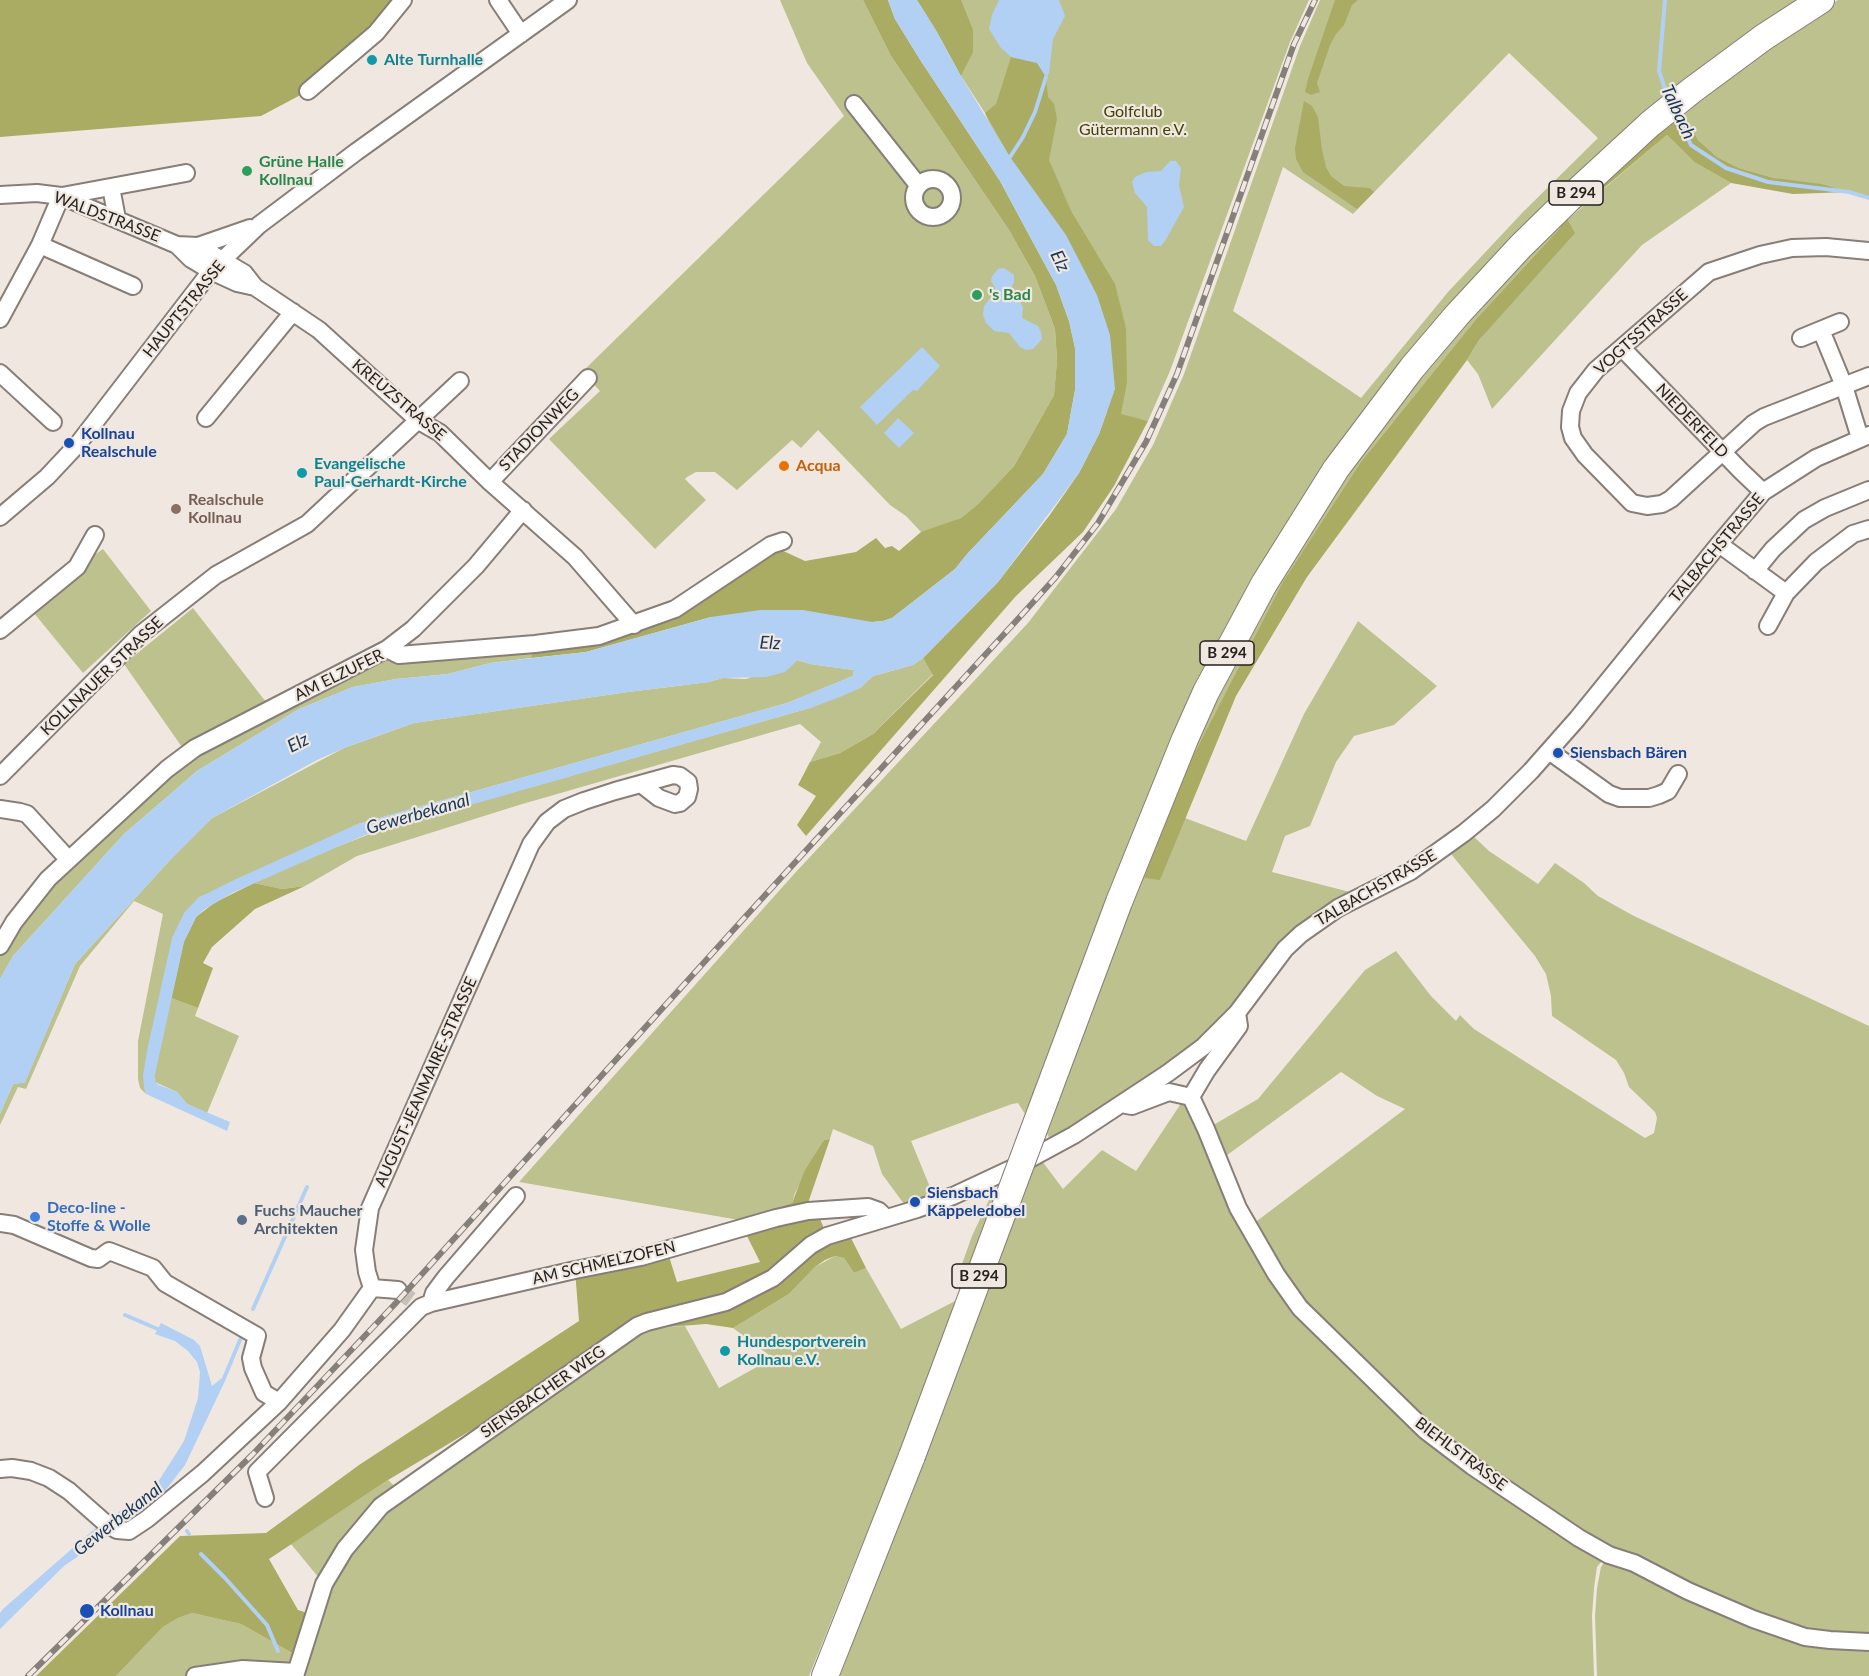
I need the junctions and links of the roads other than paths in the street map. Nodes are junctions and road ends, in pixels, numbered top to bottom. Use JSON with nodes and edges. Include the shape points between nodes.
{"nodes":[{"id":1,"x":403,"y":0,"type":"edge"},
{"id":2,"x":498,"y":0,"type":"edge"},
{"id":3,"x":568,"y":0,"type":"edge"},
{"id":4,"x":1821,"y":0,"type":"edge"},
{"id":5,"x":521,"y":34,"type":"junction"},
{"id":6,"x":308,"y":91,"type":"dead end"},
{"id":7,"x":854,"y":104,"type":"dead end"},
{"id":8,"x":186,"y":173,"type":"dead end"},
{"id":9,"x":918,"y":185,"type":"dead end"},
{"id":10,"x":111,"y":187,"type":"junction"},
{"id":11,"x":0,"y":195,"type":"edge"},
{"id":12,"x":61,"y":196,"type":"junction"},
{"id":13,"x":117,"y":219,"type":"junction"},
{"id":14,"x":259,"y":225,"type":"junction"},
{"id":15,"x":177,"y":244,"type":"junction"},
{"id":16,"x":40,"y":245,"type":"junction"},
{"id":17,"x":198,"y":246,"type":"junction"},
{"id":18,"x":1869,"y":251,"type":"edge"},
{"id":19,"x":217,"y":265,"type":"junction"},
{"id":20,"x":133,"y":286,"type":"dead end"},
{"id":21,"x":6,"y":294,"type":"edge"},
{"id":22,"x":293,"y":312,"type":"junction"},
{"id":23,"x":0,"y":319,"type":"edge"},
{"id":24,"x":1840,"y":322,"type":"dead end"},
{"id":25,"x":1821,"y":330,"type":"junction"},
{"id":26,"x":1801,"y":338,"type":"dead end"},
{"id":27,"x":1623,"y":348,"type":"junction"},
{"id":28,"x":0,"y":373,"type":"edge"},
{"id":29,"x":1869,"y":376,"type":"edge"},
{"id":30,"x":588,"y":378,"type":"dead end"},
{"id":31,"x":460,"y":381,"type":"dead end"},
{"id":32,"x":1844,"y":386,"type":"junction"},
{"id":33,"x":206,"y":418,"type":"dead end"},
{"id":34,"x":419,"y":421,"type":"junction"},
{"id":35,"x":53,"y":422,"type":"dead end"},
{"id":36,"x":1865,"y":436,"type":"edge"},
{"id":37,"x":1723,"y":451,"type":"junction"},
{"id":38,"x":490,"y":482,"type":"junction"},
{"id":39,"x":1869,"y":490,"type":"edge"},
{"id":40,"x":1763,"y":492,"type":"junction"},
{"id":41,"x":522,"y":510,"type":"junction"},
{"id":42,"x":0,"y":517,"type":"edge"},
{"id":43,"x":1869,"y":529,"type":"edge"},
{"id":44,"x":95,"y":535,"type":"dead end"},
{"id":45,"x":783,"y":541,"type":"dead end"},
{"id":46,"x":1719,"y":544,"type":"junction"},
{"id":47,"x":1755,"y":571,"type":"junction"},
{"id":48,"x":1786,"y":593,"type":"junction"},
{"id":49,"x":634,"y":625,"type":"junction"},
{"id":50,"x":1768,"y":626,"type":"dead end"},
{"id":51,"x":0,"y":630,"type":"edge"},
{"id":52,"x":387,"y":649,"type":"junction"},
{"id":53,"x":1549,"y":751,"type":"junction"},
{"id":54,"x":1678,"y":774,"type":"dead end"},
{"id":55,"x":0,"y":776,"type":"edge"},
{"id":56,"x":641,"y":784,"type":"dead end"},
{"id":57,"x":0,"y":809,"type":"edge"},
{"id":58,"x":68,"y":859,"type":"junction"},
{"id":59,"x":0,"y":946,"type":"edge"},
{"id":60,"x":1237,"y":1013,"type":"junction"},
{"id":61,"x":1191,"y":1097,"type":"junction"},
{"id":62,"x":1119,"y":1105,"type":"junction"},
{"id":63,"x":516,"y":1196,"type":"dead end"},
{"id":64,"x":886,"y":1218,"type":"junction"},
{"id":65,"x":0,"y":1223,"type":"edge"},
{"id":66,"x":372,"y":1288,"type":"junction"},
{"id":67,"x":398,"y":1290,"type":"tunnel mouth"},
{"id":68,"x":431,"y":1303,"type":"junction"},
{"id":69,"x":279,"y":1402,"type":"junction"},
{"id":70,"x":0,"y":1469,"type":"edge"},
{"id":71,"x":265,"y":1498,"type":"dead end"},
{"id":72,"x":1869,"y":1642,"type":"edge"},
{"id":73,"x":295,"y":1674,"type":"edge"},
{"id":74,"x":195,"y":1676,"type":"edge"},
{"id":75,"x":825,"y":1676,"type":"edge"}],
"edges":[{"from":1,"to":6,"type":"street","via":[[376,33]]},
{"from":2,"to":5,"type":"street"},
{"from":3,"to":5,"type":"street","name":"HAUPTSTRASSE"},
{"from":4,"to":75,"type":"highway","number":"B 294","bridge":true,"via":[[1764,37],[1650,124],[1520,247],[1412,368],[1301,523],[1229,648],[1185,739],[1119,902],[912,1456]]},
{"from":5,"to":14,"type":"street","name":"HAUPTSTRASSE"},
{"from":7,"to":9,"type":"street"},
{"from":8,"to":10,"type":"street"},
{"from":10,"to":12,"type":"street"},
{"from":10,"to":13,"type":"street"},
{"from":11,"to":12,"type":"street","name":"WALDSTRASSE"},
{"from":12,"to":13,"type":"street","name":"WALDSTRASSE"},
{"from":12,"to":16,"type":"street"},
{"from":13,"to":15,"type":"street","name":"WALDSTRASSE"},
{"from":14,"to":17,"type":"street","name":"WALDSTRASSE"},
{"from":14,"to":19,"type":"street","name":"HAUPTSTRASSE"},
{"from":15,"to":17,"type":"street","name":"WALDSTRASSE"},
{"from":15,"to":19,"type":"street","name":"WALDSTRASSE","via":[[191,259]]},
{"from":16,"to":20,"type":"street"},
{"from":16,"to":21,"type":"street"},
{"from":17,"to":19,"type":"street","name":"WALDSTRASSE"},
{"from":18,"to":27,"type":"street","name":"VOGTSSTRASSE","via":[[1792,248],[1709,272]]},
{"from":19,"to":22,"type":"street","name":"KREUZSTRASSE","via":[[244,273],[255,287]]},
{"from":19,"to":42,"type":"street","name":"HAUPTSTRASSE","via":[[78,444]]},
{"from":21,"to":23,"type":"street"},
{"from":22,"to":33,"type":"street"},
{"from":22,"to":34,"type":"street","name":"KREUZSTRASSE","via":[[319,330]]},
{"from":24,"to":25,"type":"street"},
{"from":25,"to":26,"type":"street"},
{"from":25,"to":32,"type":"street"},
{"from":27,"to":37,"type":"street","name":"NIEDERFELD"},
{"from":27,"to":37,"type":"street","name":"VOGTSSTRASSE","via":[[1596,370],[1578,393],[1571,411],[1573,438],[1585,455],[1632,503],[1647,506],[1671,500]]},
{"from":28,"to":35,"type":"street"},
{"from":29,"to":32,"type":"street"},
{"from":30,"to":38,"type":"street","name":"STADIONWEG"},
{"from":31,"to":34,"type":"street","name":"KOLLNAUER STRASSE"},
{"from":32,"to":36,"type":"street"},
{"from":32,"to":37,"type":"street","via":[[1764,417]]},
{"from":34,"to":38,"type":"street","name":"KREUZSTRASSE","via":[[440,433]]},
{"from":34,"to":55,"type":"street","name":"KOLLNAUER STRASSE","via":[[307,524],[216,575],[141,634]]},
{"from":36,"to":40,"type":"street","name":"TALBACHSTRASSE","via":[[1797,469]]},
{"from":37,"to":40,"type":"street","name":"NIEDERFELD"},
{"from":38,"to":41,"type":"street","name":"KREUZSTRASSE"},
{"from":39,"to":47,"type":"street","via":[[1804,520]]},
{"from":40,"to":46,"type":"street","name":"TALBACHSTRASSE"},
{"from":41,"to":49,"type":"street","name":"KREUZSTRASSE","via":[[575,557]]},
{"from":41,"to":52,"type":"street","via":[[477,566]]},
{"from":43,"to":48,"type":"street","via":[[1853,534],[1816,562]]},
{"from":44,"to":51,"type":"street","via":[[77,567]]},
{"from":45,"to":49,"type":"street","name":"AM ELZUFER","via":[[771,545],[675,609]]},
{"from":46,"to":47,"type":"street"},
{"from":46,"to":53,"type":"street","name":"TALBACHSTRASSE"},
{"from":47,"to":48,"type":"street"},
{"from":48,"to":50,"type":"street"},
{"from":49,"to":52,"type":"street","name":"AM ELZUFER","via":[[563,642],[399,655]]},
{"from":52,"to":58,"type":"street","name":"AM ELZUFER","via":[[195,748]]},
{"from":53,"to":54,"type":"street","via":[[1620,798],[1659,795],[1668,791]]},
{"from":53,"to":60,"type":"street","name":"TALBACHSTRASSE","via":[[1464,833],[1411,871],[1338,908],[1300,934]]},
{"from":56,"to":66,"type":"street","name":"AUGUST-JEANMAIRE-STRASSE","via":[[564,809],[531,844],[370,1208],[364,1250]]},
{"from":57,"to":58,"type":"street","via":[[27,814]]},
{"from":58,"to":59,"type":"street","name":"AM ELZUFER","via":[[31,899]]},
{"from":60,"to":61,"type":"street","via":[[1239,1026]]},
{"from":60,"to":62,"type":"street","name":"TALBACHSTRASSE","via":[[1203,1047]]},
{"from":61,"to":62,"type":"street","via":[[1169,1092],[1132,1106]]},
{"from":61,"to":72,"type":"street","name":"BIEHLSTRASSE","via":[[1238,1208],[1276,1274],[1300,1308],[1426,1431],[1579,1538],[1610,1555],[1753,1619],[1805,1637]]},
{"from":62,"to":64,"type":"street","name":"TALBACHSTRASSE","via":[[1015,1167],[953,1196]]},
{"from":63,"to":68,"type":"street","name":"AM SCHMELZOFEN","via":[[446,1276]]},
{"from":64,"to":68,"type":"street","name":"AM SCHMELZOFEN","via":[[868,1207],[816,1210],[641,1257]]},
{"from":64,"to":73,"type":"street","name":"SIENSBACHER WEG","via":[[827,1236],[773,1278],[726,1302],[638,1326],[381,1506],[345,1549],[324,1584]]},
{"from":65,"to":69,"type":"street","via":[[14,1225],[91,1258],[109,1251],[153,1268],[165,1283],[257,1336],[251,1358],[253,1368],[264,1393]]},
{"from":66,"to":67,"type":"street"},
{"from":66,"to":69,"type":"street","via":[[342,1330]]},
{"from":68,"to":71,"type":"street","name":"AM SCHMELZOFEN","via":[[421,1307],[257,1472]]},
{"from":69,"to":70,"type":"street","via":[[203,1473],[129,1531],[110,1526],[49,1478],[31,1471]]},
{"from":73,"to":74,"type":"street","via":[[243,1669]]}]}
